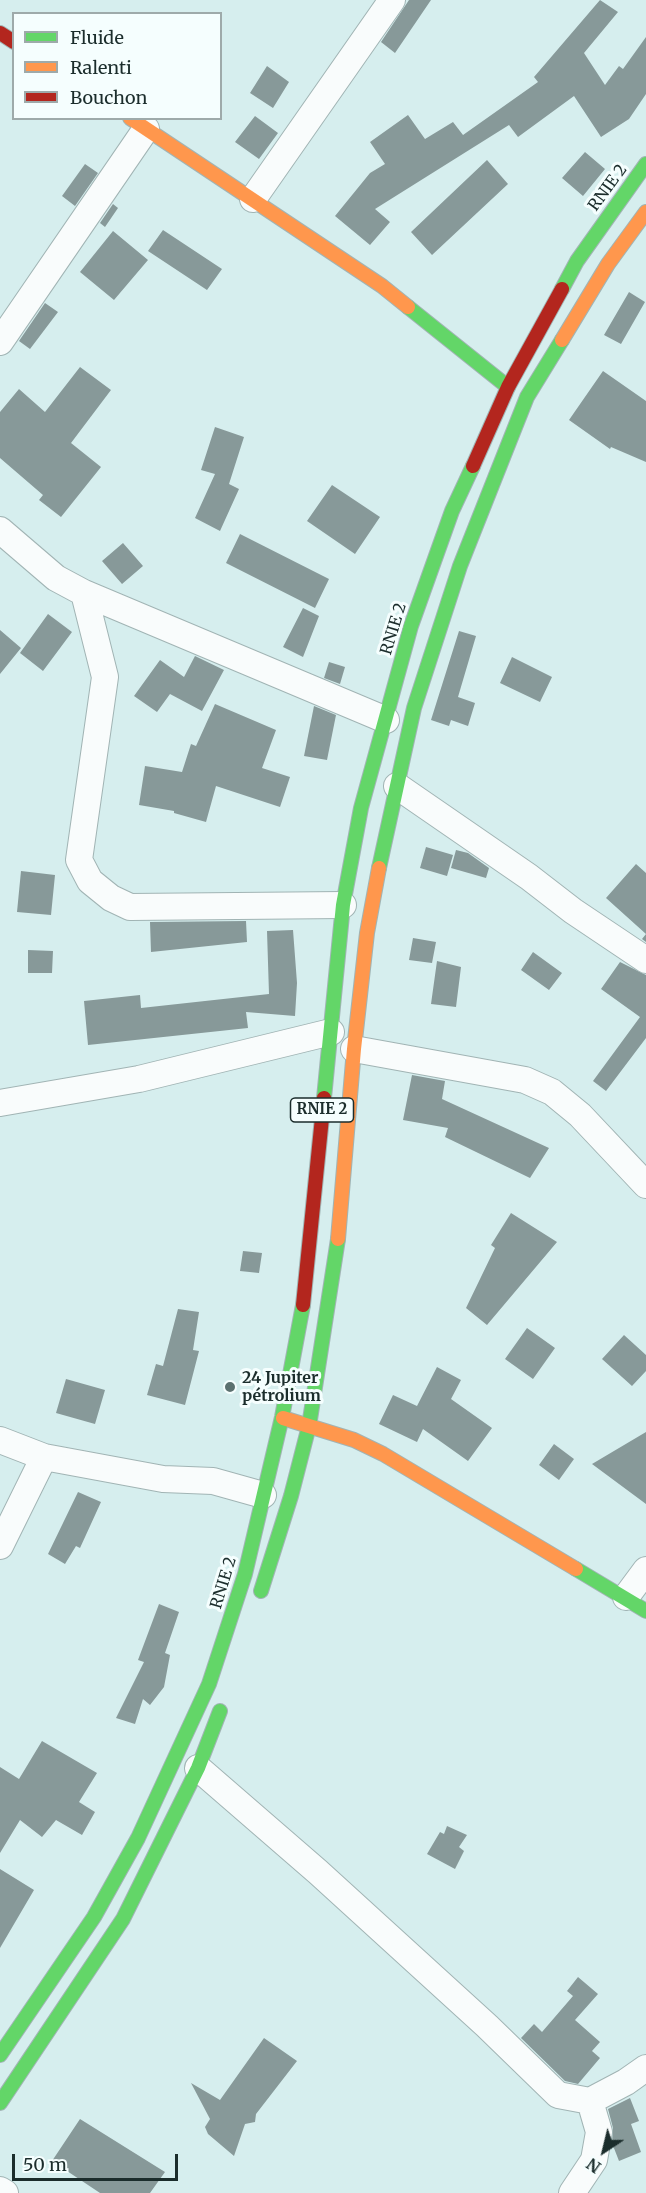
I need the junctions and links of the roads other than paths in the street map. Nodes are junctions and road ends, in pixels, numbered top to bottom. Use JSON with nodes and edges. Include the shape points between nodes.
{"nodes":[{"id":1,"x":392,"y":0,"type":"edge"},
{"id":2,"x":138,"y":124,"type":"edge"},
{"id":3,"x":646,"y":164,"type":"edge"},
{"id":4,"x":253,"y":199,"type":"junction"},
{"id":5,"x":646,"y":212,"type":"edge"},
{"id":6,"x":0,"y":342,"type":"edge"},
{"id":7,"x":508,"y":387,"type":"junction"},
{"id":8,"x":0,"y":530,"type":"edge"},
{"id":9,"x":84,"y":593,"type":"junction"},
{"id":10,"x":386,"y":720,"type":"junction"},
{"id":11,"x":397,"y":786,"type":"junction"},
{"id":12,"x":343,"y":905,"type":"junction"},
{"id":13,"x":646,"y":960,"type":"edge"},
{"id":14,"x":331,"y":1032,"type":"junction"},
{"id":15,"x":354,"y":1049,"type":"junction"},
{"id":16,"x":0,"y":1103,"type":"edge"},
{"id":17,"x":646,"y":1185,"type":"edge"},
{"id":18,"x":282,"y":1417,"type":"junction"},
{"id":19,"x":309,"y":1426,"type":"junction"},
{"id":20,"x":0,"y":1440,"type":"edge"},
{"id":21,"x":44,"y":1457,"type":"junction"},
{"id":22,"x":263,"y":1495,"type":"junction"},
{"id":23,"x":0,"y":1546,"type":"edge"},
{"id":24,"x":646,"y":1570,"type":"edge"},
{"id":25,"x":258,"y":1603,"type":"dead end"},
{"id":26,"x":636,"y":1604,"type":"edge"},
{"id":27,"x":225,"y":1697,"type":"dead end"},
{"id":28,"x":198,"y":1768,"type":"junction"},
{"id":29,"x":0,"y":2055,"type":"edge"},
{"id":30,"x":646,"y":2068,"type":"edge"},
{"id":31,"x":590,"y":2101,"type":"junction"},
{"id":32,"x":0,"y":2103,"type":"edge"},
{"id":33,"x":0,"y":2190,"type":"edge"},
{"id":34,"x":5,"y":2193,"type":"edge"},
{"id":35,"x":572,"y":2193,"type":"edge"}],
"edges":[{"from":1,"to":4,"type":"street"},
{"from":2,"to":4,"type":"main road"},
{"from":2,"to":6,"type":"street"},
{"from":3,"to":7,"type":"main road","name":"RNIE 2","number":"RNIE 2","via":[[577,261]]},
{"from":4,"to":7,"type":"main road","via":[[382,286]]},
{"from":5,"to":11,"type":"main road","name":"RNIE 2","number":"RNIE 2","via":[[608,264],[527,397],[460,566],[414,708]]},
{"from":7,"to":10,"type":"main road","name":"RNIE 2","number":"RNIE 2","via":[[452,511],[411,626]]},
{"from":8,"to":9,"type":"street","via":[[56,578]]},
{"from":9,"to":10,"type":"street"},
{"from":9,"to":12,"type":"street","via":[[105,677],[79,860],[90,880],[111,898],[130,907]]},
{"from":10,"to":12,"type":"main road","name":"RNIE 2","number":"RNIE 2","via":[[361,808]]},
{"from":11,"to":13,"type":"street"},
{"from":11,"to":15,"type":"main road","name":"RNIE 2","number":"RNIE 2","via":[[367,933]]},
{"from":12,"to":14,"type":"main road","name":"RNIE 2","number":"RNIE 2"},
{"from":14,"to":16,"type":"street","via":[[139,1079]]},
{"from":14,"to":18,"type":"main road","name":"RNIE 2","number":"RNIE 2","via":[[304,1298]]},
{"from":15,"to":17,"type":"street","via":[[525,1080],[552,1092],[580,1115]]},
{"from":15,"to":19,"type":"main road","name":"RNIE 2","number":"RNIE 2","via":[[336,1263]]},
{"from":18,"to":19,"type":"main road"},
{"from":18,"to":22,"type":"main road","name":"RNIE 2","number":"RNIE 2"},
{"from":19,"to":25,"type":"main road","name":"RNIE 2","number":"RNIE 2"},
{"from":19,"to":26,"type":"main road","via":[[383,1454]]},
{"from":20,"to":21,"type":"street"},
{"from":21,"to":22,"type":"street","via":[[163,1479],[213,1480]]},
{"from":21,"to":23,"type":"street"},
{"from":22,"to":29,"type":"main road","name":"RNIE 2","number":"RNIE 2","via":[[242,1585],[209,1684],[172,1767],[94,1917]]},
{"from":24,"to":26,"type":"street"},
{"from":27,"to":28,"type":"main road"},
{"from":28,"to":31,"type":"street","via":[[318,1872],[558,2095]]},
{"from":28,"to":32,"type":"main road","via":[[123,1919]]},
{"from":30,"to":31,"type":"street"},
{"from":31,"to":35,"type":"street","via":[[599,2132],[594,2160]]},
{"from":33,"to":34,"type":"street"}]}
